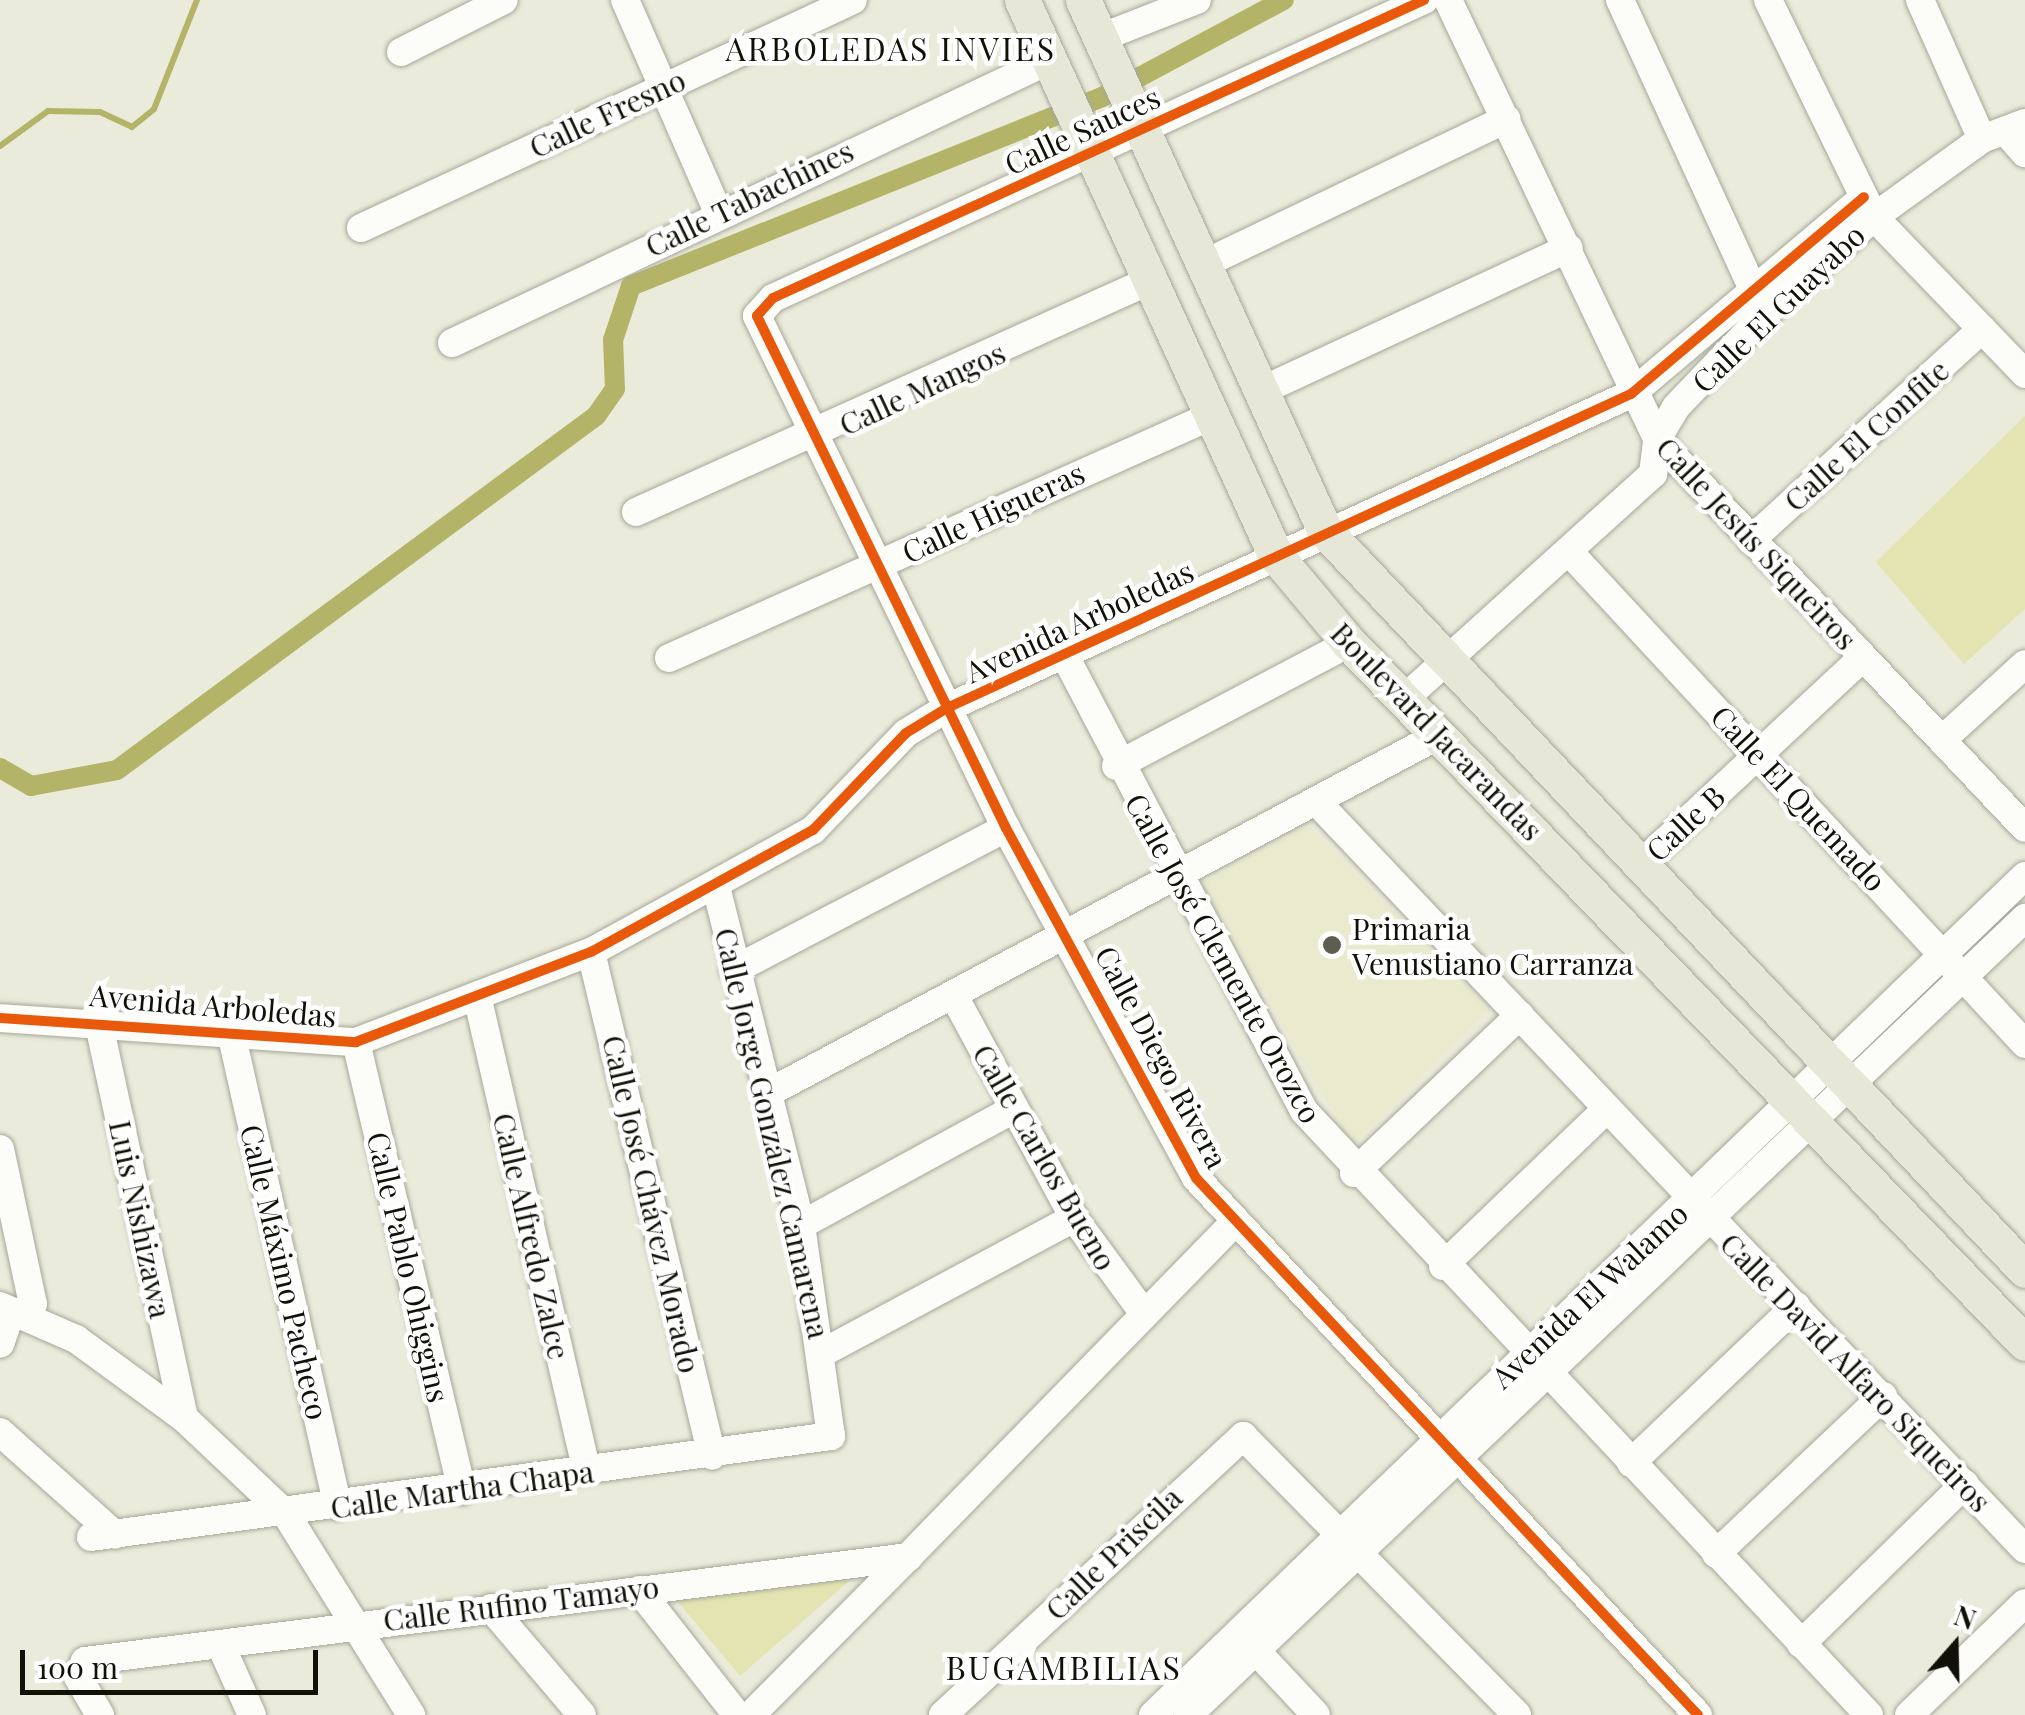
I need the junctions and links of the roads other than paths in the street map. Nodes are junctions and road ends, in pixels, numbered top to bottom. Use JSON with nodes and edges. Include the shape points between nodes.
{"nodes":[{"id":1,"x":504,"y":0,"type":"edge"},
{"id":2,"x":626,"y":0,"type":"edge"},
{"id":3,"x":1022,"y":0,"type":"edge"},
{"id":4,"x":1083,"y":0,"type":"edge"},
{"id":5,"x":1197,"y":0,"type":"edge"},
{"id":6,"x":1424,"y":0,"type":"edge"},
{"id":7,"x":1448,"y":0,"type":"edge"},
{"id":8,"x":1620,"y":0,"type":"edge"},
{"id":9,"x":1768,"y":0,"type":"edge"},
{"id":10,"x":1920,"y":0,"type":"edge"},
{"id":11,"x":838,"y":3,"type":"edge"},
{"id":12,"x":400,"y":52,"type":"dead end"},
{"id":13,"x":1108,"y":54,"type":"junction"},
{"id":14,"x":1050,"y":60,"type":"junction"},
{"id":15,"x":665,"y":87,"type":"junction"},
{"id":16,"x":1137,"y":116,"type":"junction"},
{"id":17,"x":1506,"y":119,"type":"junction"},
{"id":18,"x":1078,"y":124,"type":"junction"},
{"id":19,"x":2004,"y":131,"type":"edge"},
{"id":20,"x":2025,"y":154,"type":"edge"},
{"id":21,"x":1869,"y":207,"type":"junction"},
{"id":22,"x":718,"y":212,"type":"junction"},
{"id":23,"x":361,"y":228,"type":"dead end"},
{"id":24,"x":1569,"y":248,"type":"junction"},
{"id":25,"x":1208,"y":262,"type":"junction"},
{"id":26,"x":1149,"y":281,"type":"junction"},
{"id":27,"x":1759,"y":303,"type":"junction"},
{"id":28,"x":760,"y":304,"type":"joint"},
{"id":29,"x":1982,"y":329,"type":"junction"},
{"id":30,"x":452,"y":343,"type":"dead end"},
{"id":31,"x":2025,"y":374,"type":"edge"},
{"id":32,"x":1263,"y":390,"type":"junction"},
{"id":33,"x":1631,"y":394,"type":"junction"},
{"id":34,"x":1209,"y":418,"type":"junction"},
{"id":35,"x":819,"y":437,"type":"junction"},
{"id":36,"x":1657,"y":439,"type":"junction"},
{"id":37,"x":636,"y":512,"type":"dead end"},
{"id":38,"x":1325,"y":530,"type":"junction"},
{"id":39,"x":1751,"y":540,"type":"junction"},
{"id":40,"x":1571,"y":554,"type":"junction"},
{"id":41,"x":1276,"y":556,"type":"junction"},
{"id":42,"x":879,"y":564,"type":"junction"},
{"id":43,"x":1348,"y":644,"type":"junction"},
{"id":44,"x":1864,"y":657,"type":"junction"},
{"id":45,"x":669,"y":658,"type":"dead end"},
{"id":46,"x":1066,"y":658,"type":"junction"},
{"id":47,"x":1445,"y":659,"type":"junction"},
{"id":48,"x":2025,"y":664,"type":"edge"},
{"id":49,"x":1404,"y":699,"type":"junction"},
{"id":50,"x":947,"y":708,"type":"junction"},
{"id":51,"x":1441,"y":734,"type":"junction"},
{"id":52,"x":1943,"y":739,"type":"junction"},
{"id":53,"x":1760,"y":754,"type":"junction"},
{"id":54,"x":1116,"y":766,"type":"junction"},
{"id":55,"x":1317,"y":802,"type":"junction"},
{"id":56,"x":1006,"y":828,"type":"junction"},
{"id":57,"x":2025,"y":828,"type":"edge"},
{"id":58,"x":1638,"y":866,"type":"junction"},
{"id":59,"x":2025,"y":876,"type":"edge"},
{"id":60,"x":1179,"y":880,"type":"junction"},
{"id":61,"x":717,"y":890,"type":"junction"},
{"id":62,"x":2025,"y":918,"type":"edge"},
{"id":63,"x":1069,"y":938,"type":"junction"},
{"id":64,"x":592,"y":952,"type":"junction"},
{"id":65,"x":1942,"y":954,"type":"junction"},
{"id":66,"x":734,"y":970,"type":"junction"},
{"id":67,"x":1962,"y":978,"type":"junction"},
{"id":68,"x":954,"y":996,"type":"junction"},
{"id":69,"x":478,"y":1000,"type":"junction"},
{"id":70,"x":1520,"y":1015,"type":"junction"},
{"id":71,"x":0,"y":1018,"type":"edge"},
{"id":72,"x":98,"y":1020,"type":"junction"},
{"id":73,"x":232,"y":1037,"type":"junction"},
{"id":74,"x":356,"y":1042,"type":"junction"},
{"id":75,"x":2025,"y":1044,"type":"edge"},
{"id":76,"x":1836,"y":1074,"type":"junction"},
{"id":77,"x":766,"y":1094,"type":"junction"},
{"id":78,"x":1802,"y":1108,"type":"junction"},
{"id":79,"x":1607,"y":1109,"type":"junction"},
{"id":80,"x":1014,"y":1110,"type":"junction"},
{"id":81,"x":0,"y":1149,"type":"edge"},
{"id":82,"x":1354,"y":1173,"type":"junction"},
{"id":83,"x":1699,"y":1208,"type":"junction"},
{"id":84,"x":1074,"y":1218,"type":"junction"},
{"id":85,"x":1232,"y":1225,"type":"junction"},
{"id":86,"x":801,"y":1226,"type":"junction"},
{"id":87,"x":1442,"y":1266,"type":"junction"},
{"id":88,"x":2025,"y":1270,"type":"edge"},
{"id":89,"x":1796,"y":1306,"type":"junction"},
{"id":90,"x":11,"y":1310,"type":"edge"},
{"id":91,"x":1142,"y":1312,"type":"junction"},
{"id":92,"x":2025,"y":1343,"type":"edge"},
{"id":93,"x":0,"y":1344,"type":"edge"},
{"id":94,"x":824,"y":1352,"type":"junction"},
{"id":95,"x":1537,"y":1362,"type":"junction"},
{"id":96,"x":1882,"y":1396,"type":"junction"},
{"id":97,"x":184,"y":1418,"type":"junction"},
{"id":98,"x":0,"y":1432,"type":"edge"},
{"id":99,"x":831,"y":1436,"type":"joint"},
{"id":100,"x":1448,"y":1448,"type":"junction"},
{"id":101,"x":712,"y":1456,"type":"junction"},
{"id":102,"x":1631,"y":1463,"type":"junction"},
{"id":103,"x":586,"y":1472,"type":"junction"},
{"id":104,"x":1965,"y":1484,"type":"junction"},
{"id":105,"x":462,"y":1491,"type":"junction"},
{"id":106,"x":338,"y":1506,"type":"junction"},
{"id":107,"x":286,"y":1514,"type":"junction"},
{"id":108,"x":1352,"y":1542,"type":"junction"},
{"id":109,"x":2025,"y":1549,"type":"edge"},
{"id":110,"x":1716,"y":1554,"type":"junction"},
{"id":111,"x":908,"y":1557,"type":"junction"},
{"id":112,"x":639,"y":1590,"type":"junction"},
{"id":113,"x":2025,"y":1603,"type":"edge"},
{"id":114,"x":491,"y":1608,"type":"junction"},
{"id":115,"x":350,"y":1623,"type":"junction"},
{"id":116,"x":1248,"y":1642,"type":"junction"},
{"id":117,"x":1801,"y":1644,"type":"junction"},
{"id":118,"x":222,"y":1648,"type":"junction"},
{"id":119,"x":100,"y":1715,"type":"edge"},
{"id":120,"x":252,"y":1715,"type":"edge"},
{"id":121,"x":411,"y":1715,"type":"edge"},
{"id":122,"x":582,"y":1715,"type":"edge"},
{"id":123,"x":737,"y":1715,"type":"edge"},
{"id":124,"x":751,"y":1715,"type":"edge"},
{"id":125,"x":943,"y":1715,"type":"edge"},
{"id":126,"x":1152,"y":1715,"type":"edge"},
{"id":127,"x":1188,"y":1715,"type":"edge"},
{"id":128,"x":1316,"y":1715,"type":"edge"},
{"id":129,"x":1517,"y":1715,"type":"edge"},
{"id":130,"x":1698,"y":1715,"type":"edge"},
{"id":131,"x":1869,"y":1715,"type":"edge"},
{"id":132,"x":1909,"y":1715,"type":"edge"}],
"edges":[{"from":1,"to":12,"type":"street"},
{"from":2,"to":15,"type":"street"},
{"from":3,"to":14,"type":"main road","name":"Boulevard Jacarandas"},
{"from":4,"to":13,"type":"main road","name":"Boulevard Jacarandas"},
{"from":5,"to":13,"type":"street"},
{"from":6,"to":16,"type":"street","name":"Calle Sauces"},
{"from":7,"to":17,"type":"street","name":"Calle Jesús Siqueiros"},
{"from":8,"to":27,"type":"street"},
{"from":9,"to":21,"type":"street"},
{"from":10,"to":19,"type":"street"},
{"from":11,"to":15,"type":"street","name":"Calle Fresno"},
{"from":13,"to":16,"type":"main road","name":"Boulevard Jacarandas"},
{"from":14,"to":18,"type":"main road","name":"Boulevard Jacarandas"},
{"from":14,"to":22,"type":"street","name":"Calle Tabachines"},
{"from":15,"to":22,"type":"street"},
{"from":15,"to":23,"type":"street","name":"Calle Fresno"},
{"from":16,"to":18,"type":"street","name":"Calle Sauces"},
{"from":16,"to":25,"type":"main road","name":"Boulevard Jacarandas"},
{"from":17,"to":24,"type":"street","name":"Calle Jesús Siqueiros"},
{"from":17,"to":25,"type":"street"},
{"from":18,"to":26,"type":"main road","name":"Boulevard Jacarandas"},
{"from":18,"to":28,"type":"street","name":"Calle Sauces"},
{"from":19,"to":20,"type":"street"},
{"from":19,"to":21,"type":"street","name":"Calle El Guayabo"},
{"from":21,"to":27,"type":"street","name":"Calle El Guayabo"},
{"from":21,"to":29,"type":"street"},
{"from":22,"to":30,"type":"street","name":"Calle Tabachines"},
{"from":24,"to":32,"type":"street"},
{"from":24,"to":33,"type":"street","name":"Calle Jesús Siqueiros"},
{"from":25,"to":32,"type":"main road","name":"Boulevard Jacarandas"},
{"from":26,"to":34,"type":"main road","name":"Boulevard Jacarandas"},
{"from":26,"to":35,"type":"street","name":"Calle Mangos"},
{"from":27,"to":33,"type":"street","name":"Avenida Arboledas"},
{"from":27,"to":36,"type":"street","name":"Calle El Guayabo"},
{"from":28,"to":35,"type":"street","name":"Calle Diego Rivera","via":[[757,316]]},
{"from":29,"to":31,"type":"street"},
{"from":29,"to":39,"type":"street","name":"Calle El Confite"},
{"from":32,"to":38,"type":"main road","name":"Boulevard Jacarandas"},
{"from":33,"to":36,"type":"street","name":"Calle Jesús Siqueiros"},
{"from":33,"to":38,"type":"street","name":"Avenida Arboledas"},
{"from":34,"to":41,"type":"main road","name":"Boulevard Jacarandas"},
{"from":34,"to":42,"type":"street","name":"Calle Higueras"},
{"from":35,"to":37,"type":"street","name":"Calle Mangos"},
{"from":35,"to":42,"type":"street","name":"Calle Diego Rivera"},
{"from":36,"to":39,"type":"street","name":"Calle Jesús Siqueiros"},
{"from":36,"to":40,"type":"street","name":"Calle El Guayabo","via":[[1653,474]]},
{"from":38,"to":41,"type":"street","name":"Avenida Arboledas"},
{"from":38,"to":47,"type":"main road","name":"Boulevard Jacarandas"},
{"from":39,"to":44,"type":"street","name":"Calle Jesús Siqueiros"},
{"from":40,"to":47,"type":"street","name":"Calle El Guayabo"},
{"from":40,"to":53,"type":"street","name":"Calle El Quemado"},
{"from":41,"to":43,"type":"main road","name":"Boulevard Jacarandas"},
{"from":41,"to":46,"type":"street","name":"Avenida Arboledas"},
{"from":42,"to":45,"type":"street","name":"Calle Higueras"},
{"from":42,"to":50,"type":"street","name":"Calle Diego Rivera"},
{"from":43,"to":49,"type":"main road","name":"Boulevard Jacarandas"},
{"from":43,"to":54,"type":"street"},
{"from":44,"to":52,"type":"street","name":"Calle Jesús Siqueiros"},
{"from":44,"to":53,"type":"street","name":"Calle B"},
{"from":46,"to":50,"type":"street","name":"Avenida Arboledas"},
{"from":46,"to":54,"type":"street","name":"Calle José Clemente Orozco"},
{"from":47,"to":49,"type":"street","name":"Calle El Guayabo"},
{"from":47,"to":58,"type":"main road","name":"Boulevard Jacarandas"},
{"from":48,"to":52,"type":"street"},
{"from":49,"to":51,"type":"main road","name":"Boulevard Jacarandas"},
{"from":50,"to":56,"type":"street","name":"Calle Diego Rivera"},
{"from":50,"to":61,"type":"street","name":"Avenida Arboledas","via":[[906,733],[813,830]]},
{"from":51,"to":55,"type":"street"},
{"from":51,"to":78,"type":"main road","name":"Boulevard Jacarandas"},
{"from":52,"to":57,"type":"street","name":"Calle Jesús Siqueiros"},
{"from":53,"to":58,"type":"street","name":"Calle B"},
{"from":53,"to":65,"type":"street","name":"Calle El Quemado"},
{"from":54,"to":60,"type":"street","name":"Calle José Clemente Orozco"},
{"from":55,"to":60,"type":"street"},
{"from":55,"to":70,"type":"street","name":"Calle David Alfaro Siqueiros"},
{"from":56,"to":63,"type":"street","name":"Calle Diego Rivera"},
{"from":56,"to":66,"type":"street"},
{"from":58,"to":76,"type":"main road","name":"Boulevard Jacarandas"},
{"from":59,"to":65,"type":"street","name":"Avenida El Walamo"},
{"from":60,"to":63,"type":"street"},
{"from":60,"to":82,"type":"street","name":"Calle José Clemente Orozco","via":[[1304,1111]]},
{"from":61,"to":64,"type":"street","name":"Avenida Arboledas"},
{"from":61,"to":66,"type":"street","name":"Calle Jorge González Camarena"},
{"from":62,"to":67,"type":"street","name":"Avenida El Walamo"},
{"from":63,"to":68,"type":"street"},
{"from":63,"to":85,"type":"street","name":"Calle Diego Rivera","via":[[1196,1178]]},
{"from":64,"to":69,"type":"street","name":"Avenida Arboledas"},
{"from":64,"to":101,"type":"street","name":"Calle José Chávez Morado"},
{"from":65,"to":67,"type":"street","name":"Calle El Quemado"},
{"from":65,"to":76,"type":"street","name":"Avenida El Walamo"},
{"from":66,"to":77,"type":"street","name":"Calle Jorge González Camarena"},
{"from":67,"to":75,"type":"street","name":"Calle El Quemado"},
{"from":67,"to":76,"type":"street","name":"Avenida El Walamo"},
{"from":68,"to":77,"type":"street"},
{"from":68,"to":80,"type":"street","name":"Calle Carlos Bueno"},
{"from":69,"to":74,"type":"street","name":"Avenida Arboledas"},
{"from":69,"to":103,"type":"street","name":"Calle Alfredo Zalce"},
{"from":70,"to":79,"type":"street","name":"Calle David Alfaro Siqueiros"},
{"from":70,"to":82,"type":"street"},
{"from":71,"to":72,"type":"street","name":"Avenida Arboledas"},
{"from":72,"to":73,"type":"street","name":"Avenida Arboledas"},
{"from":72,"to":97,"type":"street","name":"Luis Nishizawa"},
{"from":73,"to":74,"type":"street","name":"Avenida Arboledas"},
{"from":73,"to":106,"type":"street","name":"Calle Máximo Pacheco"},
{"from":74,"to":105,"type":"street","name":"Calle Pablo Ohiggins"},
{"from":76,"to":78,"type":"street","name":"Avenida El Walamo"},
{"from":76,"to":88,"type":"main road","name":"Boulevard Jacarandas"},
{"from":77,"to":86,"type":"street","name":"Calle Jorge González Camarena"},
{"from":78,"to":83,"type":"street","name":"Avenida El Walamo"},
{"from":78,"to":92,"type":"main road","name":"Boulevard Jacarandas"},
{"from":79,"to":83,"type":"street","name":"Calle David Alfaro Siqueiros"},
{"from":79,"to":87,"type":"street"},
{"from":80,"to":84,"type":"street","name":"Calle Carlos Bueno"},
{"from":80,"to":86,"type":"street"},
{"from":81,"to":90,"type":"street","via":[[33,1304]]},
{"from":82,"to":87,"type":"street","name":"Calle José Clemente Orozco"},
{"from":83,"to":89,"type":"street","name":"Calle David Alfaro Siqueiros"},
{"from":83,"to":95,"type":"street","name":"Avenida El Walamo"},
{"from":84,"to":91,"type":"street","name":"Calle Carlos Bueno"},
{"from":84,"to":94,"type":"street"},
{"from":85,"to":91,"type":"street"},
{"from":85,"to":100,"type":"street","name":"Calle Diego Rivera"},
{"from":86,"to":94,"type":"street","name":"Calle Jorge González Camarena"},
{"from":87,"to":95,"type":"street","name":"Calle José Clemente Orozco"},
{"from":89,"to":96,"type":"street","name":"Calle David Alfaro Siqueiros"},
{"from":89,"to":102,"type":"street"},
{"from":90,"to":93,"type":"street"},
{"from":90,"to":97,"type":"street","via":[[76,1339]]},
{"from":91,"to":111,"type":"street"},
{"from":94,"to":99,"type":"street","name":"Calle Jorge González Camarena"},
{"from":95,"to":100,"type":"street","name":"Avenida El Walamo"},
{"from":95,"to":102,"type":"street","name":"Calle José Clemente Orozco"},
{"from":96,"to":104,"type":"street","name":"Calle David Alfaro Siqueiros"},
{"from":96,"to":110,"type":"street"},
{"from":97,"to":107,"type":"street"},
{"from":98,"to":107,"type":"street","name":"Calle Martha Chapa","via":[[103,1536]]},
{"from":99,"to":101,"type":"street","name":"Calle Martha Chapa"},
{"from":100,"to":108,"type":"street","name":"Avenida El Walamo"},
{"from":100,"to":130,"type":"street","name":"Calle Diego Rivera"},
{"from":101,"to":103,"type":"street","name":"Calle Martha Chapa"},
{"from":102,"to":110,"type":"street","name":"Calle José Clemente Orozco"},
{"from":103,"to":105,"type":"street","name":"Calle Martha Chapa"},
{"from":104,"to":109,"type":"street","name":"Calle David Alfaro Siqueiros"},
{"from":104,"to":117,"type":"street"},
{"from":105,"to":106,"type":"street","name":"Calle Martha Chapa"},
{"from":106,"to":107,"type":"street","name":"Calle Martha Chapa"},
{"from":107,"to":115,"type":"street"},
{"from":108,"to":116,"type":"street","name":"Avenida El Walamo"},
{"from":108,"to":125,"type":"street","name":"Calle Priscila","via":[[1243,1436]]},
{"from":108,"to":129,"type":"street"},
{"from":110,"to":117,"type":"street","name":"Calle José Clemente Orozco"},
{"from":111,"to":112,"type":"street","name":"Calle Rufino Tamayo"},
{"from":111,"to":124,"type":"street"},
{"from":112,"to":114,"type":"street","name":"Calle Rufino Tamayo"},
{"from":112,"to":123,"type":"street"},
{"from":113,"to":132,"type":"street"},
{"from":114,"to":115,"type":"street","name":"Calle Rufino Tamayo"},
{"from":114,"to":122,"type":"street"},
{"from":115,"to":118,"type":"street","name":"Calle Rufino Tamayo"},
{"from":115,"to":121,"type":"street"},
{"from":116,"to":126,"type":"street","name":"Avenida El Walamo"},
{"from":116,"to":127,"type":"street","name":"Avenida El Walamo"},
{"from":116,"to":128,"type":"street"},
{"from":117,"to":131,"type":"street","name":"Calle José Clemente Orozco"},
{"from":118,"to":119,"type":"street","name":"Calle Rufino Tamayo","via":[[78,1667]]},
{"from":118,"to":120,"type":"street"}]}
